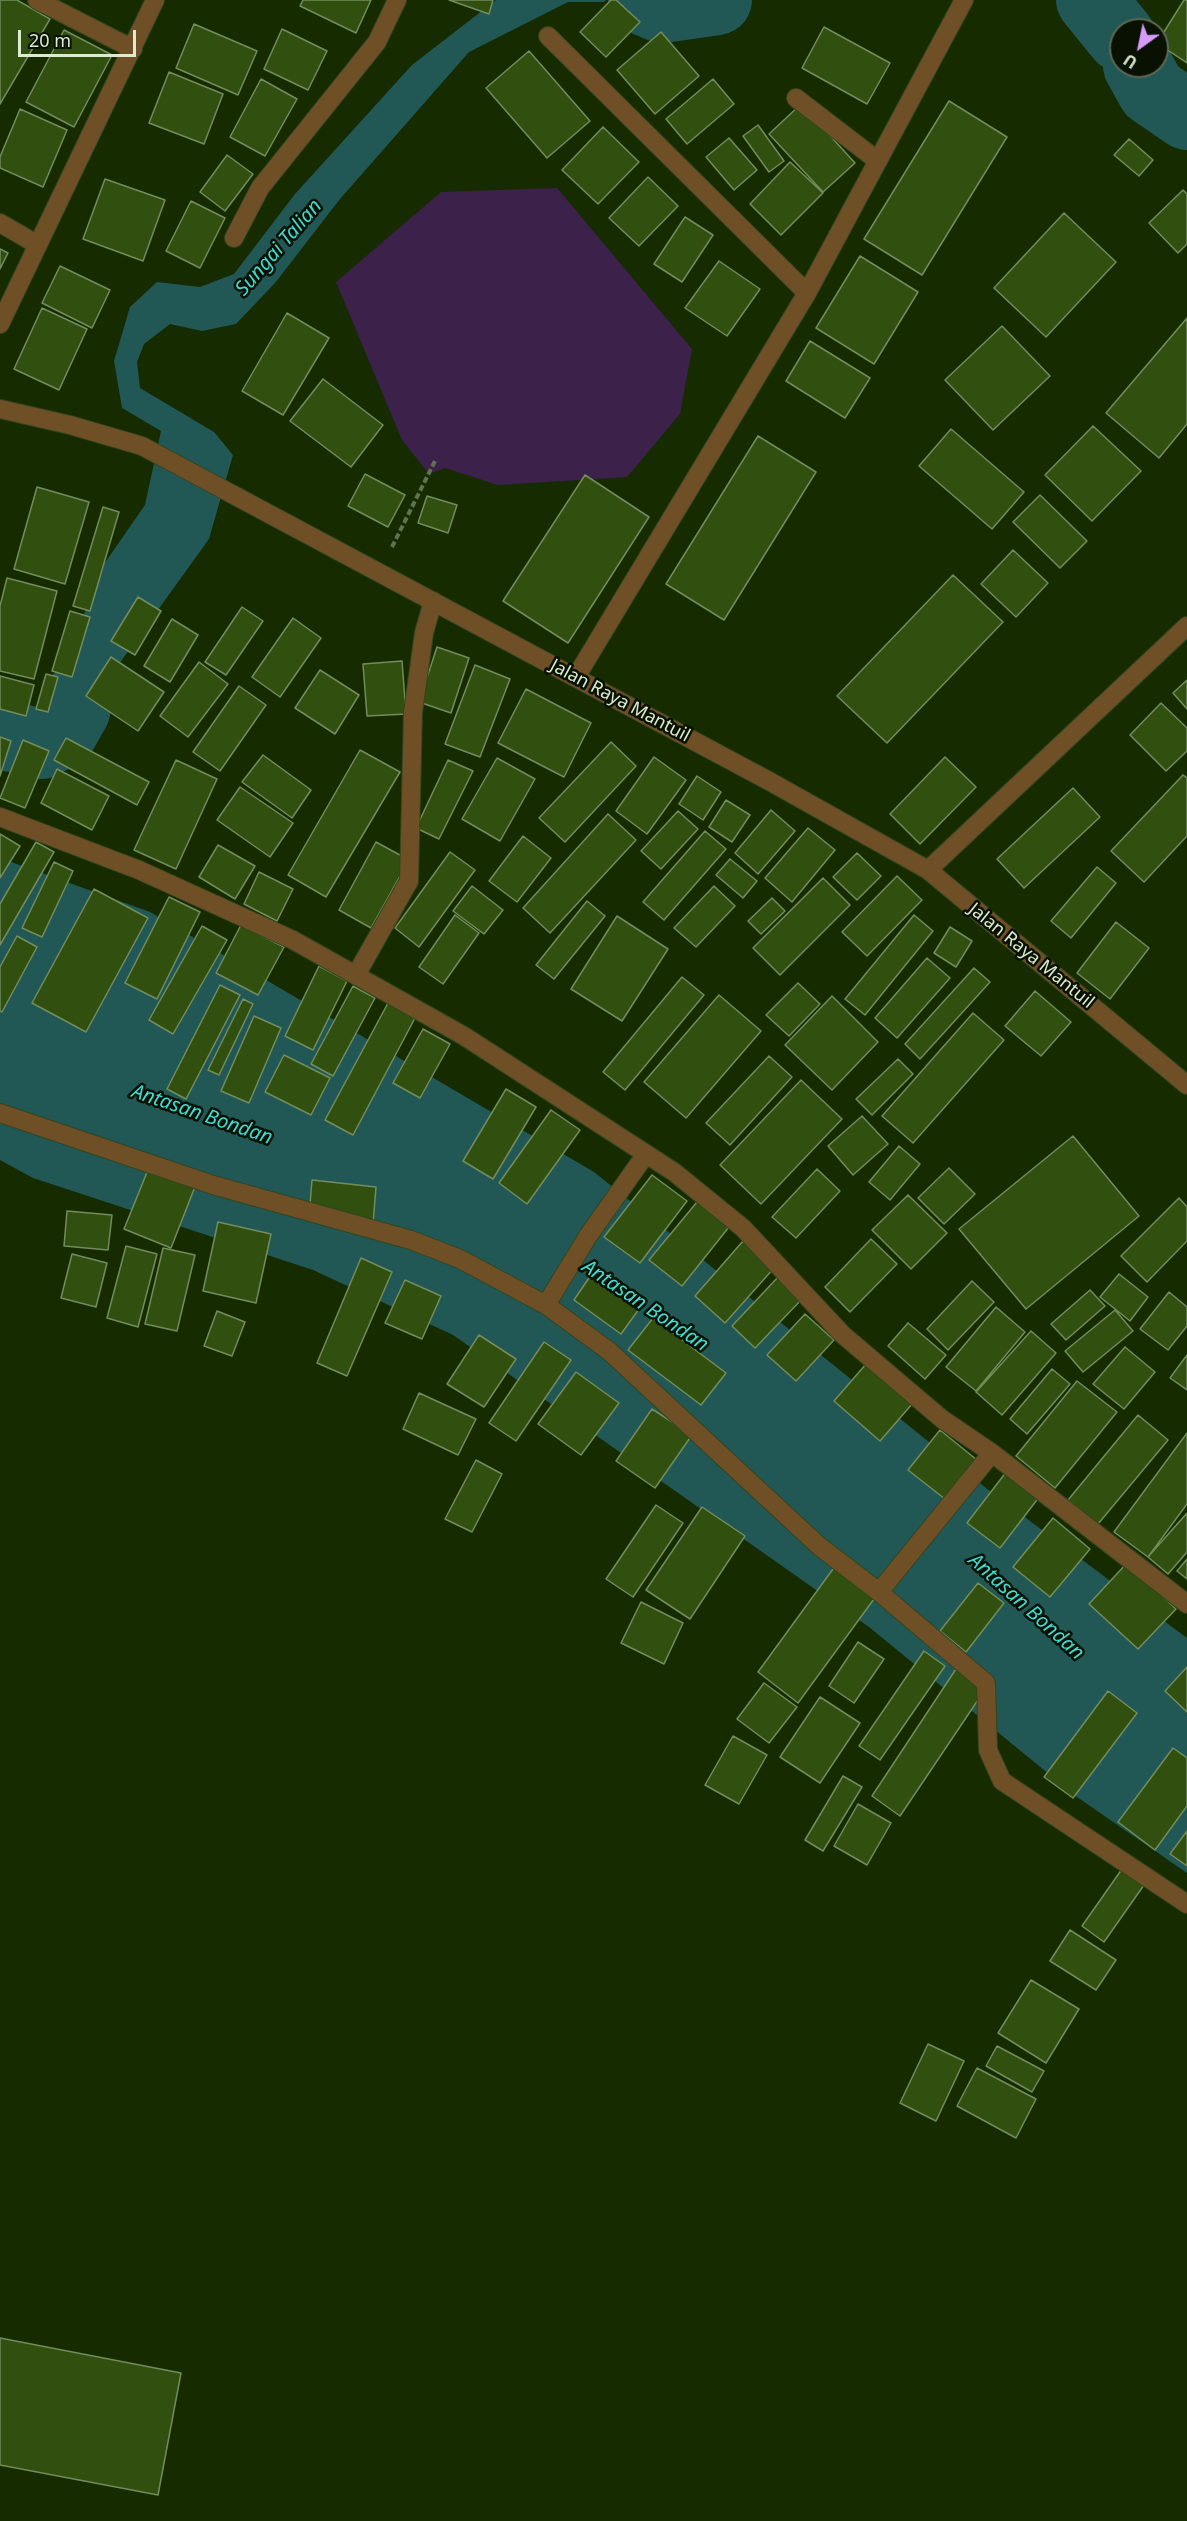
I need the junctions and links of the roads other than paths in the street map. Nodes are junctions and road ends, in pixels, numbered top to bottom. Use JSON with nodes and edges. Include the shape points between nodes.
{"nodes":[{"id":1,"x":37,"y":0,"type":"edge"},
{"id":2,"x":155,"y":0,"type":"edge"},
{"id":3,"x":397,"y":0,"type":"edge"},
{"id":4,"x":964,"y":0,"type":"edge"},
{"id":5,"x":548,"y":36,"type":"dead end"},
{"id":6,"x":133,"y":49,"type":"junction"},
{"id":7,"x":796,"y":98,"type":"dead end"},
{"id":8,"x":878,"y":161,"type":"junction"},
{"id":9,"x":0,"y":223,"type":"edge"},
{"id":10,"x":234,"y":238,"type":"dead end"},
{"id":11,"x":38,"y":245,"type":"junction"},
{"id":12,"x":807,"y":293,"type":"junction"},
{"id":13,"x":0,"y":324,"type":"edge"},
{"id":14,"x":0,"y":409,"type":"edge"},
{"id":15,"x":433,"y":601,"type":"junction"},
{"id":16,"x":1187,"y":626,"type":"edge"},
{"id":17,"x":576,"y":677,"type":"junction"},
{"id":18,"x":0,"y":817,"type":"edge"},
{"id":19,"x":928,"y":870,"type":"junction"},
{"id":20,"x":356,"y":975,"type":"junction"},
{"id":21,"x":1187,"y":1085,"type":"edge"},
{"id":22,"x":0,"y":1113,"type":"edge"},
{"id":23,"x":646,"y":1155,"type":"junction"},
{"id":24,"x":546,"y":1305,"type":"junction"},
{"id":25,"x":992,"y":1453,"type":"junction"},
{"id":26,"x":879,"y":1592,"type":"junction"},
{"id":27,"x":1187,"y":1604,"type":"edge"},
{"id":28,"x":1187,"y":1904,"type":"edge"}],
"edges":[{"from":1,"to":6,"type":"street"},
{"from":2,"to":6,"type":"street"},
{"from":3,"to":10,"type":"street","via":[[377,42],[260,188]]},
{"from":4,"to":8,"type":"street"},
{"from":5,"to":12,"type":"street"},
{"from":6,"to":11,"type":"street"},
{"from":7,"to":8,"type":"street"},
{"from":8,"to":12,"type":"street"},
{"from":9,"to":11,"type":"street"},
{"from":11,"to":13,"type":"street"},
{"from":12,"to":17,"type":"street"},
{"from":14,"to":15,"type":"street","name":"Jalan Raya Mantuil","via":[[142,446]]},
{"from":15,"to":17,"type":"street","name":"Jalan Raya Mantuil"},
{"from":15,"to":20,"type":"street","via":[[423,633],[413,711],[409,881]]},
{"from":16,"to":19,"type":"street"},
{"from":17,"to":19,"type":"street","name":"Jalan Raya Mantuil"},
{"from":18,"to":20,"type":"street","via":[[139,870],[292,940]]},
{"from":19,"to":21,"type":"street","name":"Jalan Raya Mantuil"},
{"from":20,"to":23,"type":"street","via":[[464,1036]]},
{"from":22,"to":24,"type":"street","via":[[213,1185],[411,1240],[460,1259]]},
{"from":23,"to":24,"type":"street","via":[[588,1236]]},
{"from":23,"to":25,"type":"street","via":[[674,1172],[743,1228],[842,1334],[942,1419]]},
{"from":24,"to":26,"type":"street","via":[[609,1352],[819,1546]]},
{"from":25,"to":26,"type":"street"},
{"from":25,"to":27,"type":"street"},
{"from":26,"to":28,"type":"street","via":[[987,1683],[988,1750],[1002,1781]]}]}
